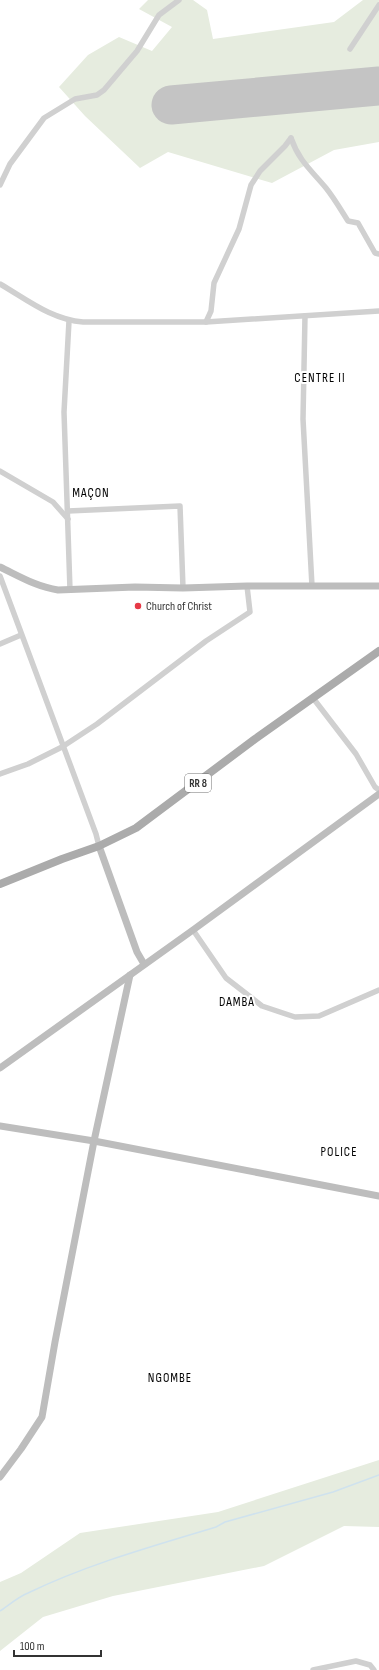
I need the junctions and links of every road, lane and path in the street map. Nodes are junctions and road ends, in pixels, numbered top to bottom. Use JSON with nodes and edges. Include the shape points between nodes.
{"nodes":[{"id":1,"x":179,"y":0,"type":"edge"},
{"id":2,"x":379,"y":5,"type":"edge"},
{"id":3,"x":350,"y":49,"type":"dead end"},
{"id":4,"x":0,"y":185,"type":"edge"},
{"id":5,"x":379,"y":254,"type":"edge"},
{"id":6,"x":0,"y":284,"type":"edge"},
{"id":7,"x":379,"y":311,"type":"edge"},
{"id":8,"x":305,"y":316,"type":"junction"},
{"id":9,"x":69,"y":321,"type":"junction"},
{"id":10,"x":206,"y":322,"type":"junction"},
{"id":11,"x":0,"y":471,"type":"edge"},
{"id":12,"x":68,"y":511,"type":"junction"},
{"id":13,"x":68,"y":519,"type":"junction"},
{"id":14,"x":0,"y":567,"type":"edge"},
{"id":15,"x":0,"y":576,"type":"edge"},
{"id":16,"x":248,"y":586,"type":"junction"},
{"id":17,"x":312,"y":586,"type":"junction"},
{"id":18,"x":379,"y":586,"type":"edge"},
{"id":19,"x":183,"y":588,"type":"junction"},
{"id":20,"x":70,"y":590,"type":"junction"},
{"id":21,"x":22,"y":636,"type":"junction"},
{"id":22,"x":0,"y":644,"type":"edge"},
{"id":23,"x":379,"y":651,"type":"edge"},
{"id":24,"x":313,"y":698,"type":"junction"},
{"id":25,"x":62,"y":747,"type":"junction"},
{"id":26,"x":0,"y":774,"type":"edge"},
{"id":27,"x":379,"y":790,"type":"edge"},
{"id":28,"x":379,"y":794,"type":"edge"},
{"id":29,"x":99,"y":846,"type":"junction"},
{"id":30,"x":0,"y":884,"type":"edge"},
{"id":31,"x":193,"y":930,"type":"junction"},
{"id":32,"x":144,"y":964,"type":"junction"},
{"id":33,"x":130,"y":975,"type":"junction"},
{"id":34,"x":379,"y":990,"type":"edge"},
{"id":35,"x":0,"y":1068,"type":"edge"},
{"id":36,"x":0,"y":1126,"type":"edge"},
{"id":37,"x":94,"y":1142,"type":"junction"},
{"id":38,"x":379,"y":1196,"type":"edge"},
{"id":39,"x":0,"y":1477,"type":"edge"},
{"id":40,"x":313,"y":1670,"type":"edge"},
{"id":41,"x":374,"y":1670,"type":"edge"}],
"edges":[{"from":1,"to":4,"type":"street","via":[[159,15],[137,52],[104,90],[96,95],[75,99],[44,118],[10,164]]},
{"from":2,"to":3,"type":"street"},
{"from":5,"to":10,"type":"street","via":[[375,253],[358,223],[348,221],[326,188],[309,171],[291,138],[260,171],[251,185],[239,229],[214,283],[211,310]]},
{"from":6,"to":9,"type":"street","via":[[47,312]]},
{"from":7,"to":8,"type":"street"},
{"from":8,"to":10,"type":"street"},
{"from":8,"to":17,"type":"street","via":[[303,419]]},
{"from":9,"to":10,"type":"street"},
{"from":9,"to":12,"type":"street","via":[[64,412]]},
{"from":11,"to":13,"type":"street","via":[[53,502]]},
{"from":12,"to":13,"type":"street"},
{"from":12,"to":19,"type":"street","via":[[180,506]]},
{"from":13,"to":20,"type":"street"},
{"from":14,"to":20,"type":"street","via":[[46,588]]},
{"from":15,"to":21,"type":"street"},
{"from":16,"to":17,"type":"street"},
{"from":16,"to":19,"type":"street"},
{"from":16,"to":25,"type":"street","via":[[250,612],[206,641],[97,724]]},
{"from":17,"to":18,"type":"street"},
{"from":19,"to":20,"type":"street"},
{"from":21,"to":22,"type":"street"},
{"from":21,"to":25,"type":"street"},
{"from":23,"to":24,"type":"main road","number":"RR 8"},
{"from":24,"to":27,"type":"street","via":[[356,754],[375,788]]},
{"from":24,"to":29,"type":"main road","number":"RR 8","via":[[136,828]]},
{"from":25,"to":26,"type":"street","via":[[28,764]]},
{"from":25,"to":29,"type":"street"},
{"from":28,"to":31,"type":"street"},
{"from":29,"to":30,"type":"main road","number":"RR 8"},
{"from":29,"to":32,"type":"street","via":[[137,952]]},
{"from":31,"to":32,"type":"street"},
{"from":31,"to":34,"type":"street","via":[[226,978],[262,1006],[295,1017],[319,1016]]},
{"from":32,"to":33,"type":"street"},
{"from":33,"to":35,"type":"street"},
{"from":33,"to":37,"type":"street"},
{"from":36,"to":37,"type":"street"},
{"from":37,"to":38,"type":"street"},
{"from":37,"to":39,"type":"street","via":[[42,1417]]},
{"from":40,"to":41,"type":"street","via":[[356,1661],[370,1665]]}]}
